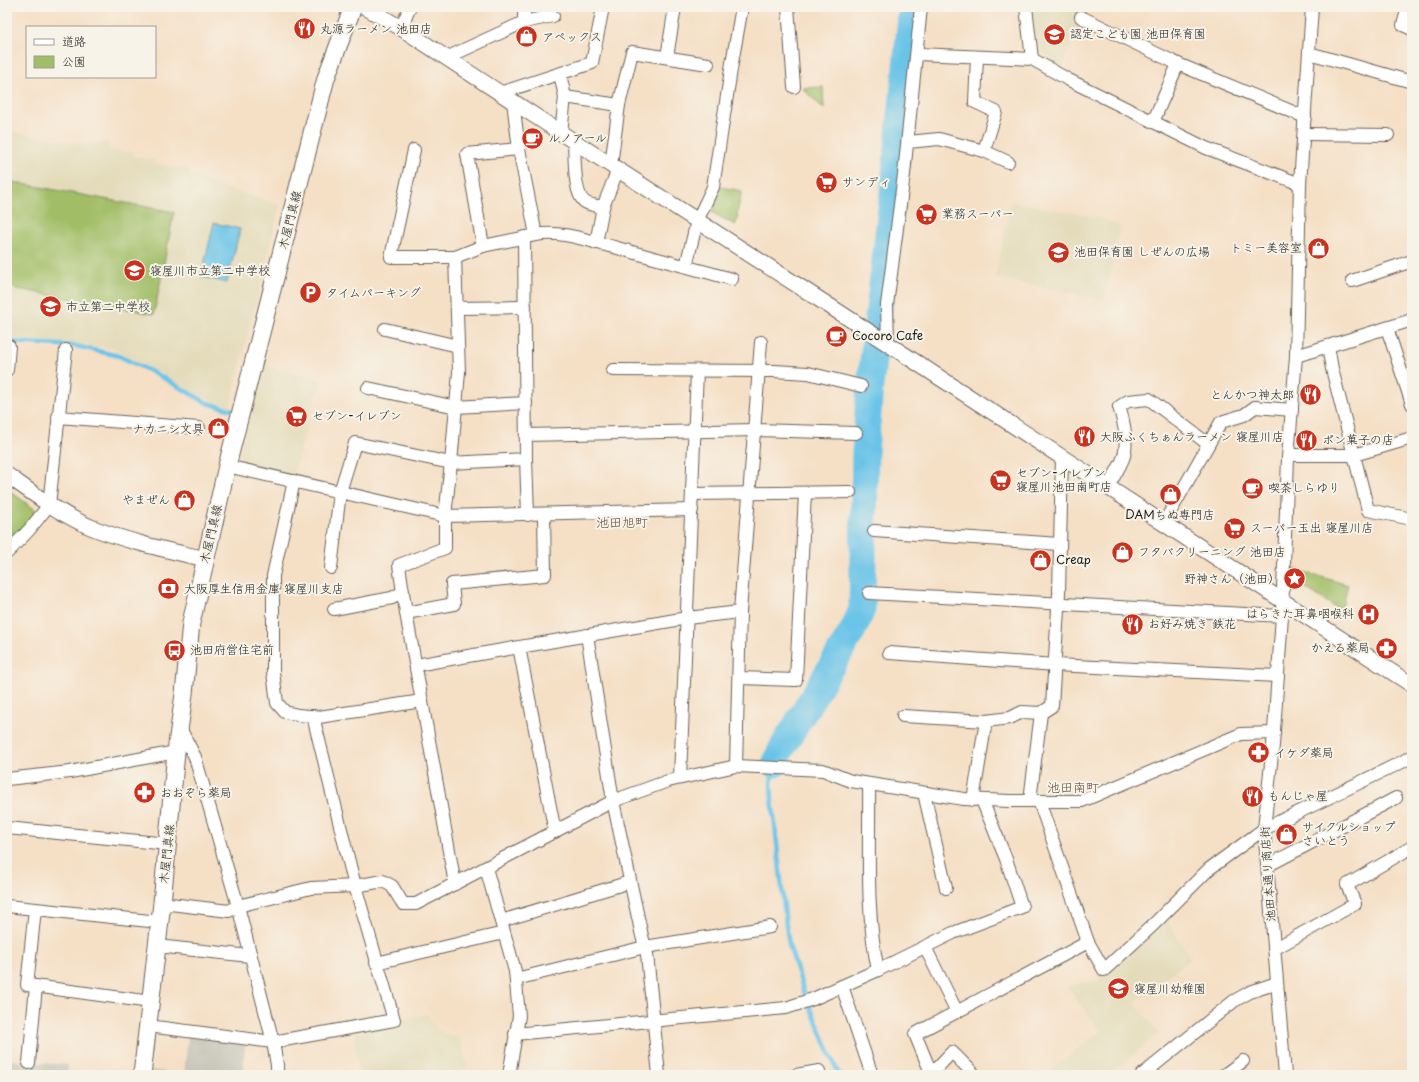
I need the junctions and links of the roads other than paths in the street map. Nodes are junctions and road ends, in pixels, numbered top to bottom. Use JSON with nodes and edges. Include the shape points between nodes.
{"nodes":[{"id":1,"x":353,"y":7,"type":"edge"},
{"id":2,"x":365,"y":7,"type":"edge"},
{"id":3,"x":410,"y":7,"type":"edge"},
{"id":4,"x":524,"y":7,"type":"edge"},
{"id":5,"x":603,"y":7,"type":"edge"},
{"id":6,"x":675,"y":7,"type":"edge"},
{"id":7,"x":742,"y":7,"type":"edge"},
{"id":8,"x":788,"y":7,"type":"edge"},
{"id":9,"x":921,"y":7,"type":"edge"},
{"id":10,"x":1026,"y":7,"type":"edge"},
{"id":11,"x":1312,"y":7,"type":"edge"},
{"id":12,"x":1408,"y":7,"type":"edge"},
{"id":13,"x":553,"y":16,"type":"dead end"},
{"id":14,"x":1081,"y":17,"type":"dead end"},
{"id":15,"x":524,"y":22,"type":"junction"},
{"id":16,"x":401,"y":28,"type":"junction"},
{"id":17,"x":1412,"y":29,"type":"edge"},
{"id":18,"x":1309,"y":53,"type":"junction"},
{"id":19,"x":917,"y":54,"type":"junction"},
{"id":20,"x":667,"y":57,"type":"junction"},
{"id":21,"x":977,"y":57,"type":"junction"},
{"id":22,"x":446,"y":58,"type":"junction"},
{"id":23,"x":1032,"y":59,"type":"junction"},
{"id":24,"x":708,"y":64,"type":"dead end"},
{"id":25,"x":1178,"y":64,"type":"junction"},
{"id":26,"x":560,"y":74,"type":"junction"},
{"id":27,"x":1412,"y":82,"type":"edge"},
{"id":28,"x":794,"y":87,"type":"dead end"},
{"id":29,"x":500,"y":93,"type":"junction"},
{"id":30,"x":565,"y":97,"type":"junction"},
{"id":31,"x":513,"y":102,"type":"junction"},
{"id":32,"x":619,"y":105,"type":"junction"},
{"id":33,"x":1305,"y":117,"type":"junction"},
{"id":34,"x":1153,"y":122,"type":"junction"},
{"id":35,"x":1304,"y":134,"type":"junction"},
{"id":36,"x":1388,"y":135,"type":"dead end"},
{"id":37,"x":567,"y":137,"type":"junction"},
{"id":38,"x":908,"y":142,"type":"junction"},
{"id":39,"x":519,"y":149,"type":"junction"},
{"id":40,"x":414,"y":150,"type":"dead end"},
{"id":41,"x":984,"y":151,"type":"junction"},
{"id":42,"x":1008,"y":162,"type":"dead end"},
{"id":43,"x":614,"y":167,"type":"junction"},
{"id":44,"x":1300,"y":184,"type":"junction"},
{"id":45,"x":603,"y":207,"type":"junction"},
{"id":46,"x":697,"y":221,"type":"junction"},
{"id":47,"x":530,"y":236,"type":"junction"},
{"id":48,"x":596,"y":243,"type":"junction"},
{"id":49,"x":483,"y":246,"type":"junction"},
{"id":50,"x":455,"y":257,"type":"junction"},
{"id":51,"x":1412,"y":261,"type":"edge"},
{"id":52,"x":686,"y":266,"type":"junction"},
{"id":53,"x":732,"y":280,"type":"dead end"},
{"id":54,"x":1352,"y":281,"type":"dead end"},
{"id":55,"x":525,"y":307,"type":"junction"},
{"id":56,"x":457,"y":308,"type":"junction"},
{"id":57,"x":1412,"y":320,"type":"edge"},
{"id":58,"x":1388,"y":328,"type":"junction"},
{"id":59,"x":385,"y":329,"type":"dead end"},
{"id":60,"x":761,"y":342,"type":"dead end"},
{"id":61,"x":886,"y":343,"type":"junction"},
{"id":62,"x":10,"y":346,"type":"dead end"},
{"id":63,"x":458,"y":346,"type":"junction"},
{"id":64,"x":1328,"y":346,"type":"junction"},
{"id":65,"x":66,"y":350,"type":"dead end"},
{"id":66,"x":1296,"y":356,"type":"junction"},
{"id":67,"x":7,"y":370,"type":"edge"},
{"id":68,"x":614,"y":370,"type":"dead end"},
{"id":69,"x":697,"y":371,"type":"junction"},
{"id":70,"x":759,"y":372,"type":"junction"},
{"id":71,"x":861,"y":386,"type":"dead end"},
{"id":72,"x":368,"y":388,"type":"dead end"},
{"id":73,"x":526,"y":403,"type":"junction"},
{"id":74,"x":1412,"y":404,"type":"edge"},
{"id":75,"x":456,"y":407,"type":"junction"},
{"id":76,"x":1292,"y":410,"type":"junction"},
{"id":77,"x":58,"y":417,"type":"junction"},
{"id":78,"x":199,"y":428,"type":"dead end"},
{"id":79,"x":695,"y":430,"type":"junction"},
{"id":80,"x":754,"y":430,"type":"junction"},
{"id":81,"x":856,"y":433,"type":"dead end"},
{"id":82,"x":526,"y":435,"type":"junction"},
{"id":83,"x":1412,"y":438,"type":"edge"},
{"id":84,"x":1208,"y":444,"type":"junction"},
{"id":85,"x":1289,"y":455,"type":"junction"},
{"id":86,"x":1354,"y":455,"type":"junction"},
{"id":87,"x":1062,"y":457,"type":"junction"},
{"id":88,"x":526,"y":459,"type":"junction"},
{"id":89,"x":451,"y":463,"type":"junction"},
{"id":90,"x":227,"y":466,"type":"junction"},
{"id":91,"x":7,"y":475,"type":"edge"},
{"id":92,"x":294,"y":481,"type":"junction"},
{"id":93,"x":1108,"y":487,"type":"junction"},
{"id":94,"x":340,"y":492,"type":"junction"},
{"id":95,"x":850,"y":492,"type":"dead end"},
{"id":96,"x":750,"y":493,"type":"junction"},
{"id":97,"x":805,"y":493,"type":"junction"},
{"id":98,"x":692,"y":494,"type":"junction"},
{"id":99,"x":49,"y":505,"type":"junction"},
{"id":100,"x":692,"y":510,"type":"junction"},
{"id":101,"x":544,"y":514,"type":"junction"},
{"id":102,"x":528,"y":515,"type":"junction"},
{"id":103,"x":445,"y":516,"type":"junction"},
{"id":104,"x":1412,"y":519,"type":"edge"},
{"id":105,"x":1164,"y":523,"type":"junction"},
{"id":106,"x":874,"y":531,"type":"dead end"},
{"id":107,"x":1059,"y":544,"type":"junction"},
{"id":108,"x":7,"y":553,"type":"edge"},
{"id":109,"x":205,"y":559,"type":"junction"},
{"id":110,"x":331,"y":568,"type":"dead end"},
{"id":111,"x":403,"y":592,"type":"junction"},
{"id":112,"x":869,"y":593,"type":"dead end"},
{"id":113,"x":1282,"y":601,"type":"junction"},
{"id":114,"x":1058,"y":604,"type":"junction"},
{"id":115,"x":334,"y":609,"type":"dead end"},
{"id":116,"x":740,"y":612,"type":"junction"},
{"id":117,"x":406,"y":613,"type":"junction"},
{"id":118,"x":1282,"y":616,"type":"junction"},
{"id":119,"x":687,"y":618,"type":"junction"},
{"id":120,"x":587,"y":635,"type":"junction"},
{"id":121,"x":519,"y":647,"type":"junction"},
{"id":122,"x":889,"y":653,"type":"dead end"},
{"id":123,"x":416,"y":665,"type":"junction"},
{"id":124,"x":1055,"y":665,"type":"junction"},
{"id":125,"x":1278,"y":676,"type":"junction"},
{"id":126,"x":739,"y":678,"type":"junction"},
{"id":127,"x":1412,"y":685,"type":"edge"},
{"id":128,"x":422,"y":701,"type":"junction"},
{"id":129,"x":1041,"y":713,"type":"junction"},
{"id":130,"x":313,"y":716,"type":"junction"},
{"id":131,"x":903,"y":716,"type":"dead end"},
{"id":132,"x":986,"y":721,"type":"junction"},
{"id":133,"x":180,"y":728,"type":"junction"},
{"id":134,"x":1274,"y":733,"type":"junction"},
{"id":135,"x":176,"y":752,"type":"junction"},
{"id":136,"x":1412,"y":756,"type":"edge"},
{"id":137,"x":736,"y":766,"type":"junction"},
{"id":138,"x":680,"y":778,"type":"junction"},
{"id":139,"x":7,"y":780,"type":"edge"},
{"id":140,"x":870,"y":784,"type":"junction"},
{"id":141,"x":924,"y":793,"type":"junction"},
{"id":142,"x":1396,"y":798,"type":"dead end"},
{"id":143,"x":978,"y":800,"type":"junction"},
{"id":144,"x":614,"y":801,"type":"junction"},
{"id":145,"x":1034,"y":801,"type":"junction"},
{"id":146,"x":7,"y":828,"type":"edge"},
{"id":147,"x":1264,"y":829,"type":"junction"},
{"id":148,"x":555,"y":832,"type":"junction"},
{"id":149,"x":168,"y":844,"type":"junction"},
{"id":150,"x":1412,"y":847,"type":"edge"},
{"id":151,"x":1267,"y":866,"type":"junction"},
{"id":152,"x":486,"y":868,"type":"junction"},
{"id":153,"x":630,"y":882,"type":"junction"},
{"id":154,"x":455,"y":884,"type":"junction"},
{"id":155,"x":355,"y":886,"type":"junction"},
{"id":156,"x":946,"y":888,"type":"dead end"},
{"id":157,"x":162,"y":903,"type":"junction"},
{"id":158,"x":7,"y":906,"type":"edge"},
{"id":159,"x":238,"y":906,"type":"junction"},
{"id":160,"x":35,"y":909,"type":"junction"},
{"id":161,"x":501,"y":921,"type":"junction"},
{"id":162,"x":159,"y":922,"type":"junction"},
{"id":163,"x":770,"y":927,"type":"dead end"},
{"id":164,"x":504,"y":933,"type":"junction"},
{"id":165,"x":1088,"y":942,"type":"junction"},
{"id":166,"x":157,"y":946,"type":"junction"},
{"id":167,"x":925,"y":946,"type":"junction"},
{"id":168,"x":645,"y":947,"type":"junction"},
{"id":169,"x":1274,"y":949,"type":"junction"},
{"id":170,"x":250,"y":956,"type":"junction"},
{"id":171,"x":376,"y":963,"type":"junction"},
{"id":172,"x":878,"y":970,"type":"junction"},
{"id":173,"x":516,"y":979,"type":"junction"},
{"id":174,"x":1277,"y":983,"type":"junction"},
{"id":175,"x":36,"y":986,"type":"junction"},
{"id":176,"x":842,"y":986,"type":"junction"},
{"id":177,"x":151,"y":1002,"type":"junction"},
{"id":178,"x":957,"y":1012,"type":"junction"},
{"id":179,"x":654,"y":1022,"type":"junction"},
{"id":180,"x":148,"y":1026,"type":"junction"},
{"id":181,"x":516,"y":1034,"type":"junction"},
{"id":182,"x":272,"y":1042,"type":"junction"},
{"id":183,"x":1243,"y":1061,"type":"dead end"},
{"id":184,"x":29,"y":1063,"type":"dead end"},
{"id":185,"x":819,"y":1071,"type":"dead end"},
{"id":186,"x":142,"y":1075,"type":"edge"},
{"id":187,"x":277,"y":1075,"type":"edge"},
{"id":188,"x":509,"y":1075,"type":"edge"},
{"id":189,"x":660,"y":1075,"type":"edge"},
{"id":190,"x":796,"y":1075,"type":"edge"},
{"id":191,"x":872,"y":1075,"type":"edge"},
{"id":192,"x":932,"y":1075,"type":"edge"},
{"id":193,"x":975,"y":1075,"type":"edge"},
{"id":194,"x":1142,"y":1075,"type":"edge"},
{"id":195,"x":1224,"y":1075,"type":"edge"},
{"id":196,"x":1285,"y":1075,"type":"edge"}],
"edges":[{"from":1,"to":90,"type":"main road","name":"木屋門真線","via":[[326,78]]},
{"from":2,"to":16,"type":"street"},
{"from":3,"to":16,"type":"street"},
{"from":4,"to":15,"type":"street"},
{"from":5,"to":26,"type":"street","via":[[592,63]]},
{"from":6,"to":20,"type":"street"},
{"from":7,"to":46,"type":"street","via":[[713,186]]},
{"from":8,"to":28,"type":"street"},
{"from":9,"to":19,"type":"street"},
{"from":10,"to":23,"type":"street"},
{"from":11,"to":18,"type":"street","name":"池田本通り商店街"},
{"from":12,"to":17,"type":"street","via":[[1403,25]]},
{"from":13,"to":15,"type":"street"},
{"from":14,"to":25,"type":"street"},
{"from":15,"to":22,"type":"street"},
{"from":16,"to":22,"type":"street"},
{"from":18,"to":27,"type":"street"},
{"from":18,"to":33,"type":"street","name":"池田本通り商店街"},
{"from":19,"to":21,"type":"street"},
{"from":19,"to":38,"type":"street"},
{"from":20,"to":24,"type":"street"},
{"from":20,"to":32,"type":"street","via":[[632,52]]},
{"from":21,"to":23,"type":"street"},
{"from":21,"to":41,"type":"street","via":[[975,102],[996,112]]},
{"from":22,"to":29,"type":"street"},
{"from":23,"to":34,"type":"street"},
{"from":25,"to":33,"type":"street"},
{"from":25,"to":34,"type":"street"},
{"from":26,"to":29,"type":"street"},
{"from":26,"to":30,"type":"street"},
{"from":29,"to":31,"type":"street"},
{"from":30,"to":32,"type":"street"},
{"from":30,"to":37,"type":"street"},
{"from":31,"to":37,"type":"street"},
{"from":31,"to":39,"type":"street"},
{"from":32,"to":43,"type":"street"},
{"from":33,"to":35,"type":"street","name":"池田本通り商店街"},
{"from":34,"to":44,"type":"street","via":[[1206,148]]},
{"from":35,"to":36,"type":"street"},
{"from":35,"to":44,"type":"street","name":"池田本通り商店街"},
{"from":37,"to":43,"type":"street"},
{"from":37,"to":45,"type":"street","via":[[579,196],[585,203]]},
{"from":38,"to":41,"type":"street","via":[[939,139]]},
{"from":38,"to":61,"type":"street","via":[[887,305]]},
{"from":39,"to":47,"type":"street"},
{"from":39,"to":49,"type":"street","via":[[467,154]]},
{"from":40,"to":50,"type":"street","via":[[391,257]]},
{"from":41,"to":42,"type":"street"},
{"from":43,"to":45,"type":"street"},
{"from":43,"to":46,"type":"street"},
{"from":44,"to":66,"type":"street","name":"池田本通り商店街"},
{"from":45,"to":48,"type":"street"},
{"from":46,"to":52,"type":"street"},
{"from":46,"to":61,"type":"street"},
{"from":47,"to":48,"type":"street","via":[[567,235]]},
{"from":47,"to":49,"type":"street"},
{"from":47,"to":55,"type":"street"},
{"from":48,"to":52,"type":"street"},
{"from":49,"to":50,"type":"street"},
{"from":50,"to":56,"type":"street"},
{"from":51,"to":54,"type":"street"},
{"from":52,"to":53,"type":"street"},
{"from":55,"to":56,"type":"street"},
{"from":55,"to":73,"type":"street"},
{"from":56,"to":63,"type":"street"},
{"from":57,"to":58,"type":"street"},
{"from":58,"to":64,"type":"street"},
{"from":58,"to":74,"type":"street"},
{"from":59,"to":63,"type":"street"},
{"from":60,"to":70,"type":"street"},
{"from":61,"to":87,"type":"street"},
{"from":62,"to":67,"type":"street"},
{"from":63,"to":75,"type":"street"},
{"from":64,"to":66,"type":"street"},
{"from":64,"to":86,"type":"street"},
{"from":65,"to":77,"type":"street"},
{"from":66,"to":76,"type":"street","name":"池田本通り商店街"},
{"from":68,"to":69,"type":"street"},
{"from":69,"to":70,"type":"street"},
{"from":69,"to":79,"type":"street"},
{"from":70,"to":71,"type":"street","via":[[808,373]]},
{"from":70,"to":80,"type":"street"},
{"from":72,"to":75,"type":"street"},
{"from":73,"to":75,"type":"street"},
{"from":73,"to":82,"type":"street"},
{"from":75,"to":89,"type":"street"},
{"from":76,"to":84,"type":"street","via":[[1254,407],[1244,415],[1221,422]]},
{"from":76,"to":85,"type":"street","name":"池田本通り商店街"},
{"from":77,"to":78,"type":"street"},
{"from":77,"to":99,"type":"street"},
{"from":79,"to":80,"type":"street"},
{"from":79,"to":82,"type":"street"},
{"from":79,"to":98,"type":"street"},
{"from":80,"to":81,"type":"street"},
{"from":80,"to":96,"type":"street"},
{"from":82,"to":88,"type":"street"},
{"from":83,"to":86,"type":"street"},
{"from":84,"to":93,"type":"street","via":[[1149,399],[1128,401],[1119,406],[1126,444],[1124,457]]},
{"from":84,"to":105,"type":"street"},
{"from":85,"to":86,"type":"street"},
{"from":85,"to":113,"type":"street","name":"池田本通り商店街"},
{"from":86,"to":104,"type":"street","via":[[1368,510]]},
{"from":87,"to":93,"type":"street"},
{"from":87,"to":107,"type":"street"},
{"from":88,"to":89,"type":"street"},
{"from":88,"to":102,"type":"street"},
{"from":89,"to":94,"type":"street","via":[[355,443]]},
{"from":89,"to":103,"type":"street"},
{"from":90,"to":92,"type":"street"},
{"from":90,"to":109,"type":"main road","name":"木屋門真線"},
{"from":91,"to":99,"type":"street"},
{"from":92,"to":94,"type":"street"},
{"from":92,"to":130,"type":"street","via":[[273,576],[272,672],[277,704],[285,712]]},
{"from":93,"to":105,"type":"street"},
{"from":94,"to":103,"type":"street"},
{"from":94,"to":110,"type":"street"},
{"from":95,"to":97,"type":"street"},
{"from":96,"to":97,"type":"street"},
{"from":96,"to":98,"type":"street"},
{"from":96,"to":116,"type":"street"},
{"from":97,"to":126,"type":"street","via":[[796,680]]},
{"from":98,"to":100,"type":"street"},
{"from":99,"to":108,"type":"street"},
{"from":99,"to":109,"type":"street","via":[[99,530]]},
{"from":100,"to":101,"type":"street"},
{"from":100,"to":119,"type":"street"},
{"from":101,"to":102,"type":"street"},
{"from":101,"to":117,"type":"street","via":[[546,575],[452,584],[454,604]]},
{"from":102,"to":103,"type":"street"},
{"from":103,"to":111,"type":"street","via":[[445,548],[399,565]]},
{"from":105,"to":113,"type":"street"},
{"from":106,"to":107,"type":"street"},
{"from":107,"to":114,"type":"street"},
{"from":109,"to":133,"type":"main road","name":"木屋門真線","via":[[191,623]]},
{"from":111,"to":115,"type":"street","via":[[392,598]]},
{"from":111,"to":117,"type":"street"},
{"from":112,"to":114,"type":"street"},
{"from":113,"to":118,"type":"street","name":"池田本通り商店街"},
{"from":113,"to":127,"type":"street"},
{"from":114,"to":118,"type":"street"},
{"from":114,"to":124,"type":"street"},
{"from":116,"to":119,"type":"street"},
{"from":116,"to":126,"type":"street"},
{"from":117,"to":123,"type":"street"},
{"from":118,"to":125,"type":"street","name":"池田本通り商店街"},
{"from":119,"to":120,"type":"street"},
{"from":119,"to":138,"type":"street"},
{"from":120,"to":121,"type":"street"},
{"from":120,"to":144,"type":"street"},
{"from":121,"to":123,"type":"street"},
{"from":121,"to":148,"type":"street"},
{"from":122,"to":124,"type":"street"},
{"from":123,"to":128,"type":"street"},
{"from":124,"to":125,"type":"street"},
{"from":124,"to":129,"type":"street","via":[[1052,706]]},
{"from":125,"to":134,"type":"street","name":"池田本通り商店街"},
{"from":126,"to":137,"type":"street"},
{"from":128,"to":130,"type":"street"},
{"from":128,"to":154,"type":"street"},
{"from":129,"to":132,"type":"street","via":[[1022,712],[1010,718]]},
{"from":129,"to":145,"type":"street"},
{"from":130,"to":155,"type":"street"},
{"from":131,"to":132,"type":"street"},
{"from":132,"to":143,"type":"street"},
{"from":133,"to":135,"type":"main road","name":"木屋門真線"},
{"from":133,"to":159,"type":"street","via":[[195,757]]},
{"from":134,"to":145,"type":"street","via":[[1241,734],[1082,801]]},
{"from":134,"to":147,"type":"street","name":"池田本通り商店街"},
{"from":135,"to":139,"type":"street","via":[[70,772]]},
{"from":135,"to":149,"type":"main road","name":"木屋門真線"},
{"from":136,"to":147,"type":"street"},
{"from":137,"to":138,"type":"street"},
{"from":137,"to":140,"type":"street","via":[[823,770],[851,781]]},
{"from":138,"to":144,"type":"street"},
{"from":140,"to":141,"type":"street"},
{"from":140,"to":172,"type":"street","via":[[870,887],[874,950]]},
{"from":141,"to":143,"type":"street"},
{"from":141,"to":156,"type":"street"},
{"from":142,"to":151,"type":"street"},
{"from":143,"to":145,"type":"street"},
{"from":143,"to":167,"type":"street","via":[[1006,859],[1022,907]]},
{"from":144,"to":148,"type":"street"},
{"from":144,"to":153,"type":"street"},
{"from":145,"to":165,"type":"street"},
{"from":146,"to":149,"type":"street"},
{"from":147,"to":151,"type":"street","name":"池田本通り商店街"},
{"from":147,"to":165,"type":"street","via":[[1209,869],[1104,970]]},
{"from":148,"to":152,"type":"street"},
{"from":149,"to":157,"type":"main road","name":"木屋門真線"},
{"from":150,"to":169,"type":"street","via":[[1347,885],[1355,904]]},
{"from":151,"to":169,"type":"street","name":"池田本通り商店街"},
{"from":152,"to":154,"type":"street"},
{"from":152,"to":161,"type":"street"},
{"from":153,"to":161,"type":"street"},
{"from":153,"to":168,"type":"street"},
{"from":154,"to":155,"type":"street","via":[[416,904],[403,904],[392,886],[383,881]]},
{"from":155,"to":159,"type":"street","via":[[311,888]]},
{"from":155,"to":171,"type":"street"},
{"from":157,"to":159,"type":"street","via":[[229,911]]},
{"from":157,"to":162,"type":"main road","name":"木屋門真線"},
{"from":158,"to":160,"type":"street"},
{"from":159,"to":170,"type":"street"},
{"from":160,"to":162,"type":"street"},
{"from":160,"to":175,"type":"street","via":[[27,985]]},
{"from":161,"to":164,"type":"street"},
{"from":162,"to":166,"type":"main road","name":"木屋門真線"},
{"from":163,"to":168,"type":"street"},
{"from":164,"to":171,"type":"street"},
{"from":164,"to":173,"type":"street"},
{"from":165,"to":178,"type":"street"},
{"from":166,"to":170,"type":"street"},
{"from":166,"to":177,"type":"main road","name":"木屋門真線"},
{"from":167,"to":172,"type":"street"},
{"from":167,"to":178,"type":"street"},
{"from":168,"to":173,"type":"street"},
{"from":168,"to":179,"type":"street"},
{"from":169,"to":174,"type":"street","name":"池田本通り商店街"},
{"from":170,"to":182,"type":"street"},
{"from":171,"to":182,"type":"street","via":[[394,1020]]},
{"from":172,"to":176,"type":"street"},
{"from":173,"to":181,"type":"street","via":[[519,1016]]},
{"from":174,"to":194,"type":"street","via":[[1250,992],[1234,1001]]},
{"from":174,"to":196,"type":"street","name":"池田本通り商店街"},
{"from":175,"to":177,"type":"street"},
{"from":175,"to":184,"type":"street"},
{"from":176,"to":179,"type":"street","via":[[786,1008]]},
{"from":176,"to":191,"type":"street"},
{"from":177,"to":180,"type":"main road","name":"木屋門真線"},
{"from":178,"to":192,"type":"street","via":[[915,1034]]},
{"from":179,"to":181,"type":"street"},
{"from":179,"to":189,"type":"street"},
{"from":180,"to":182,"type":"street"},
{"from":180,"to":186,"type":"main road","name":"木屋門真線"},
{"from":181,"to":188,"type":"street"},
{"from":182,"to":187,"type":"street"},
{"from":183,"to":195,"type":"street"},
{"from":185,"to":190,"type":"street"},
{"from":192,"to":193,"type":"street","via":[[952,1052]]}]}
